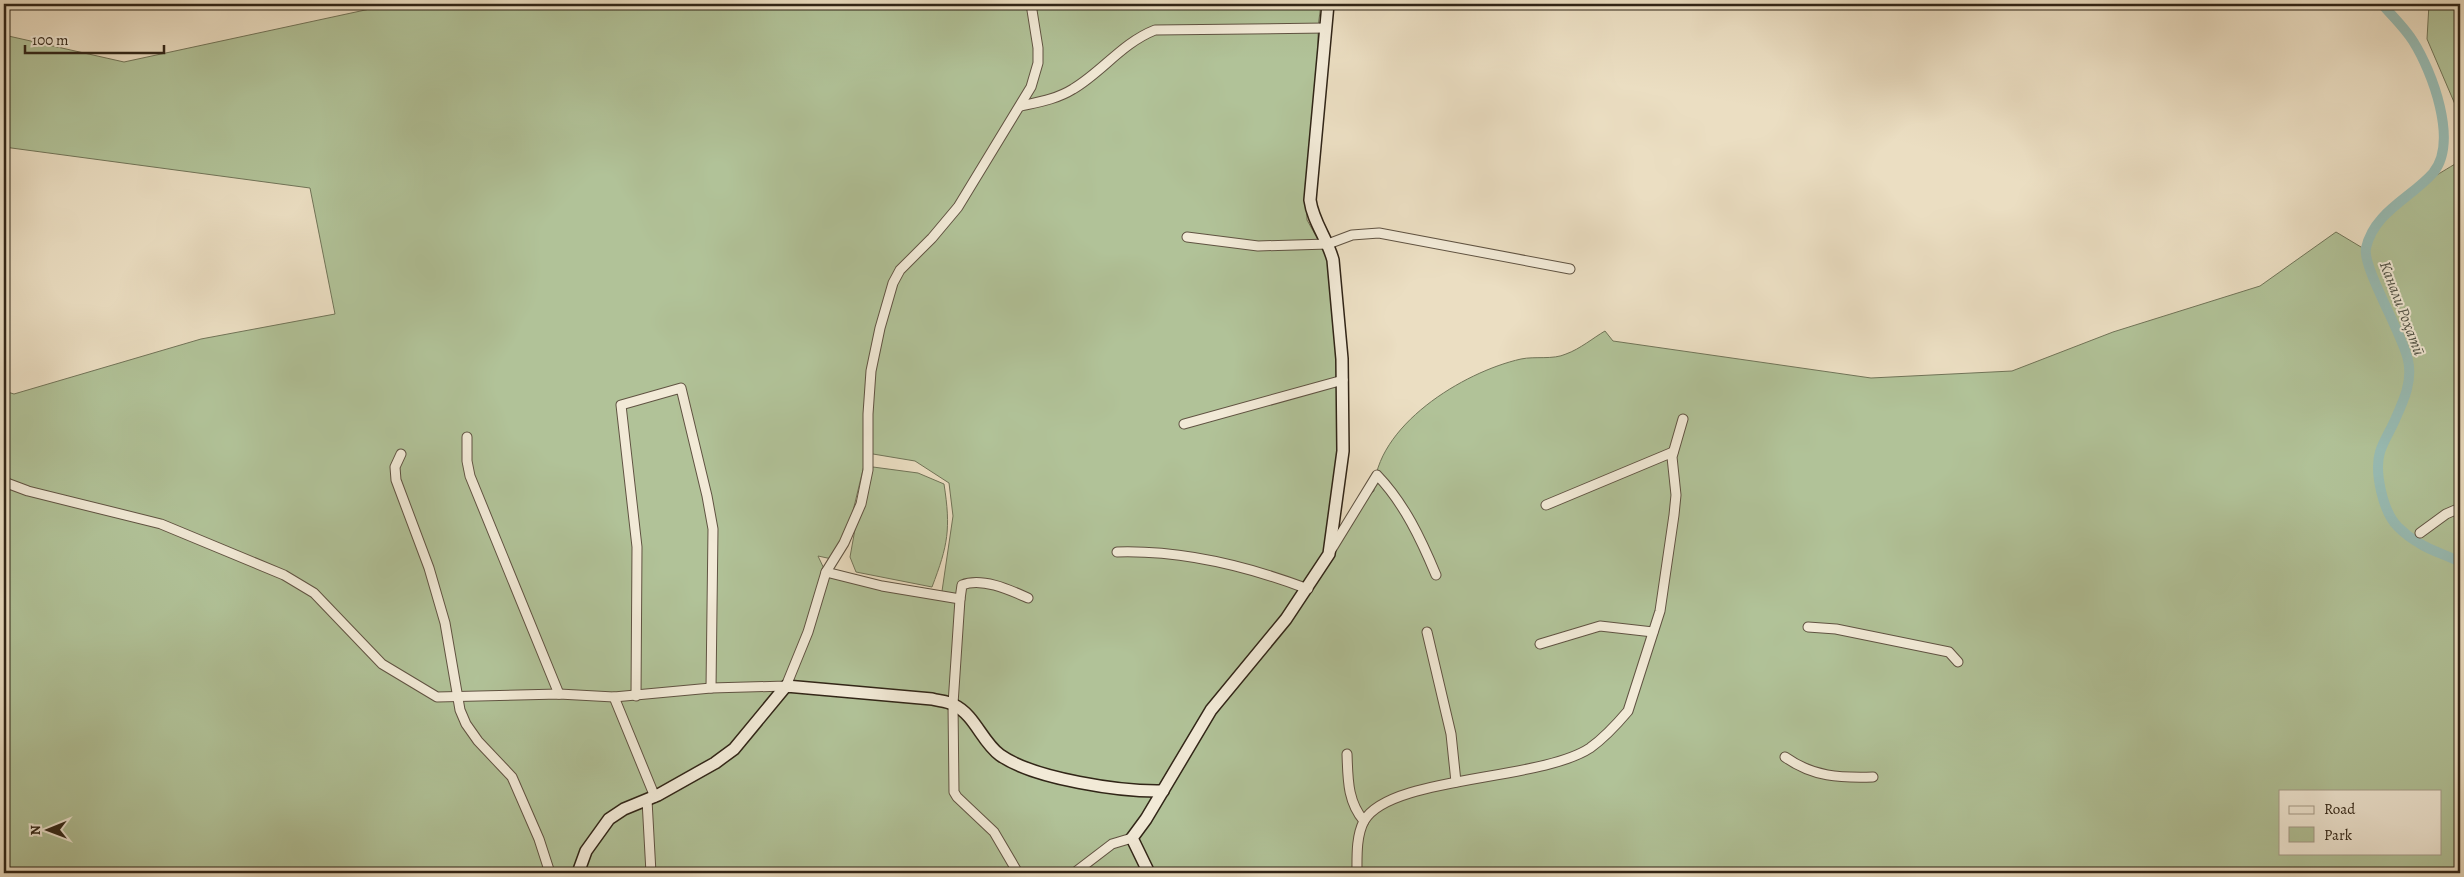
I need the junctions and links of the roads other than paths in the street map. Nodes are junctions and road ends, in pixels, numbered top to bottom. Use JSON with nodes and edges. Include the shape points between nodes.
{"nodes":[{"id":1,"x":1031,"y":4,"type":"edge"},
{"id":2,"x":1328,"y":4,"type":"edge"},
{"id":3,"x":1326,"y":28,"type":"junction"},
{"id":4,"x":1021,"y":106,"type":"junction"},
{"id":5,"x":1187,"y":237,"type":"dead end"},
{"id":6,"x":1328,"y":244,"type":"junction"},
{"id":7,"x":1570,"y":268,"type":"dead end"},
{"id":8,"x":1343,"y":380,"type":"junction"},
{"id":9,"x":1683,"y":419,"type":"dead end"},
{"id":10,"x":1184,"y":424,"type":"dead end"},
{"id":11,"x":467,"y":437,"type":"dead end"},
{"id":12,"x":1673,"y":452,"type":"junction"},
{"id":13,"x":401,"y":454,"type":"dead end"},
{"id":14,"x":4,"y":482,"type":"edge"},
{"id":15,"x":1546,"y":505,"type":"dead end"},
{"id":16,"x":2460,"y":508,"type":"edge"},
{"id":17,"x":2420,"y":533,"type":"dead end"},
{"id":18,"x":1117,"y":552,"type":"dead end"},
{"id":19,"x":1329,"y":554,"type":"junction"},
{"id":20,"x":826,"y":572,"type":"junction"},
{"id":21,"x":1436,"y":575,"type":"dead end"},
{"id":22,"x":1308,"y":589,"type":"junction"},
{"id":23,"x":1028,"y":598,"type":"dead end"},
{"id":24,"x":960,"y":599,"type":"junction"},
{"id":25,"x":1808,"y":627,"type":"dead end"},
{"id":26,"x":1427,"y":632,"type":"dead end"},
{"id":27,"x":1654,"y":632,"type":"junction"},
{"id":28,"x":1540,"y":644,"type":"dead end"},
{"id":29,"x":1958,"y":662,"type":"dead end"},
{"id":30,"x":786,"y":686,"type":"junction"},
{"id":31,"x":710,"y":688,"type":"junction"},
{"id":32,"x":559,"y":694,"type":"junction"},
{"id":33,"x":458,"y":696,"type":"junction"},
{"id":34,"x":636,"y":696,"type":"junction"},
{"id":35,"x":614,"y":697,"type":"junction"},
{"id":36,"x":953,"y":704,"type":"junction"},
{"id":37,"x":1348,"y":754,"type":"dead end"},
{"id":38,"x":1785,"y":757,"type":"dead end"},
{"id":39,"x":1873,"y":777,"type":"dead end"},
{"id":40,"x":1456,"y":782,"type":"junction"},
{"id":41,"x":1163,"y":791,"type":"junction"},
{"id":42,"x":651,"y":798,"type":"junction"},
{"id":43,"x":1364,"y":821,"type":"junction"},
{"id":44,"x":1132,"y":838,"type":"junction"},
{"id":45,"x":550,"y":873,"type":"edge"},
{"id":46,"x":578,"y":873,"type":"edge"},
{"id":47,"x":651,"y":873,"type":"edge"},
{"id":48,"x":1018,"y":873,"type":"edge"},
{"id":49,"x":1074,"y":873,"type":"edge"},
{"id":50,"x":1149,"y":873,"type":"edge"},
{"id":51,"x":1357,"y":873,"type":"edge"}],
"edges":[{"from":1,"to":4,"type":"street","via":[[1038,64]]},
{"from":2,"to":3,"type":"street"},
{"from":3,"to":4,"type":"street","via":[[1155,30],[1127,45],[1074,88],[1043,102]]},
{"from":3,"to":6,"type":"street","via":[[1310,200],[1316,224]]},
{"from":4,"to":20,"type":"street","via":[[958,207],[896,276],[871,371],[866,482],[855,521]]},
{"from":5,"to":6,"type":"street","via":[[1258,246]]},
{"from":6,"to":7,"type":"street","via":[[1352,235],[1380,233]]},
{"from":6,"to":8,"type":"street","via":[[1333,260]]},
{"from":8,"to":10,"type":"street"},
{"from":8,"to":19,"type":"street","via":[[1343,451]]},
{"from":9,"to":12,"type":"street"},
{"from":11,"to":32,"type":"street","via":[[470,476]]},
{"from":12,"to":15,"type":"street"},
{"from":12,"to":27,"type":"street","via":[[1674,515]]},
{"from":13,"to":33,"type":"street","via":[[395,467],[396,480],[429,568],[445,623]]},
{"from":14,"to":33,"type":"street","via":[[161,524],[284,575],[314,593],[372,656],[392,671],[437,697]]},
{"from":16,"to":17,"type":"street"},
{"from":18,"to":22,"type":"street","via":[[1161,553],[1229,564],[1270,574]]},
{"from":19,"to":21,"type":"street","via":[[1377,475],[1398,501]]},
{"from":19,"to":22,"type":"street"},
{"from":20,"to":24,"type":"street","via":[[882,586]]},
{"from":20,"to":30,"type":"street","via":[[808,632]]},
{"from":22,"to":41,"type":"street","via":[[1211,710]]},
{"from":23,"to":24,"type":"street","via":[[976,583],[962,585]]},
{"from":24,"to":36,"type":"street"},
{"from":25,"to":29,"type":"street","via":[[1836,629],[1949,652]]},
{"from":26,"to":40,"type":"street","via":[[1451,734]]},
{"from":27,"to":28,"type":"street","via":[[1600,626]]},
{"from":27,"to":40,"type":"street","via":[[1628,710],[1589,748],[1528,770]]},
{"from":30,"to":31,"type":"street"},
{"from":30,"to":36,"type":"street","via":[[932,699]]},
{"from":30,"to":42,"type":"street","via":[[734,749]]},
{"from":31,"to":34,"type":"street"},
{"from":31,"to":34,"type":"street","via":[[713,529],[681,388],[621,405],[637,547]]},
{"from":32,"to":33,"type":"street"},
{"from":32,"to":35,"type":"street"},
{"from":33,"to":45,"type":"street","via":[[466,724],[478,742],[512,778]]},
{"from":34,"to":35,"type":"street"},
{"from":35,"to":42,"type":"street"},
{"from":36,"to":41,"type":"street","via":[[968,717],[990,746],[1011,762],[1107,789]]},
{"from":36,"to":48,"type":"street","via":[[954,792],[994,832]]},
{"from":37,"to":43,"type":"street","via":[[1352,801]]},
{"from":38,"to":39,"type":"street","via":[[1813,773]]},
{"from":40,"to":43,"type":"street","via":[[1387,800]]},
{"from":41,"to":44,"type":"street"},
{"from":42,"to":46,"type":"street","via":[[609,819],[590,846]]},
{"from":42,"to":47,"type":"street"},
{"from":43,"to":51,"type":"street","via":[[1357,854]]},
{"from":44,"to":49,"type":"street","via":[[1112,844]]},
{"from":44,"to":50,"type":"street"}]}
